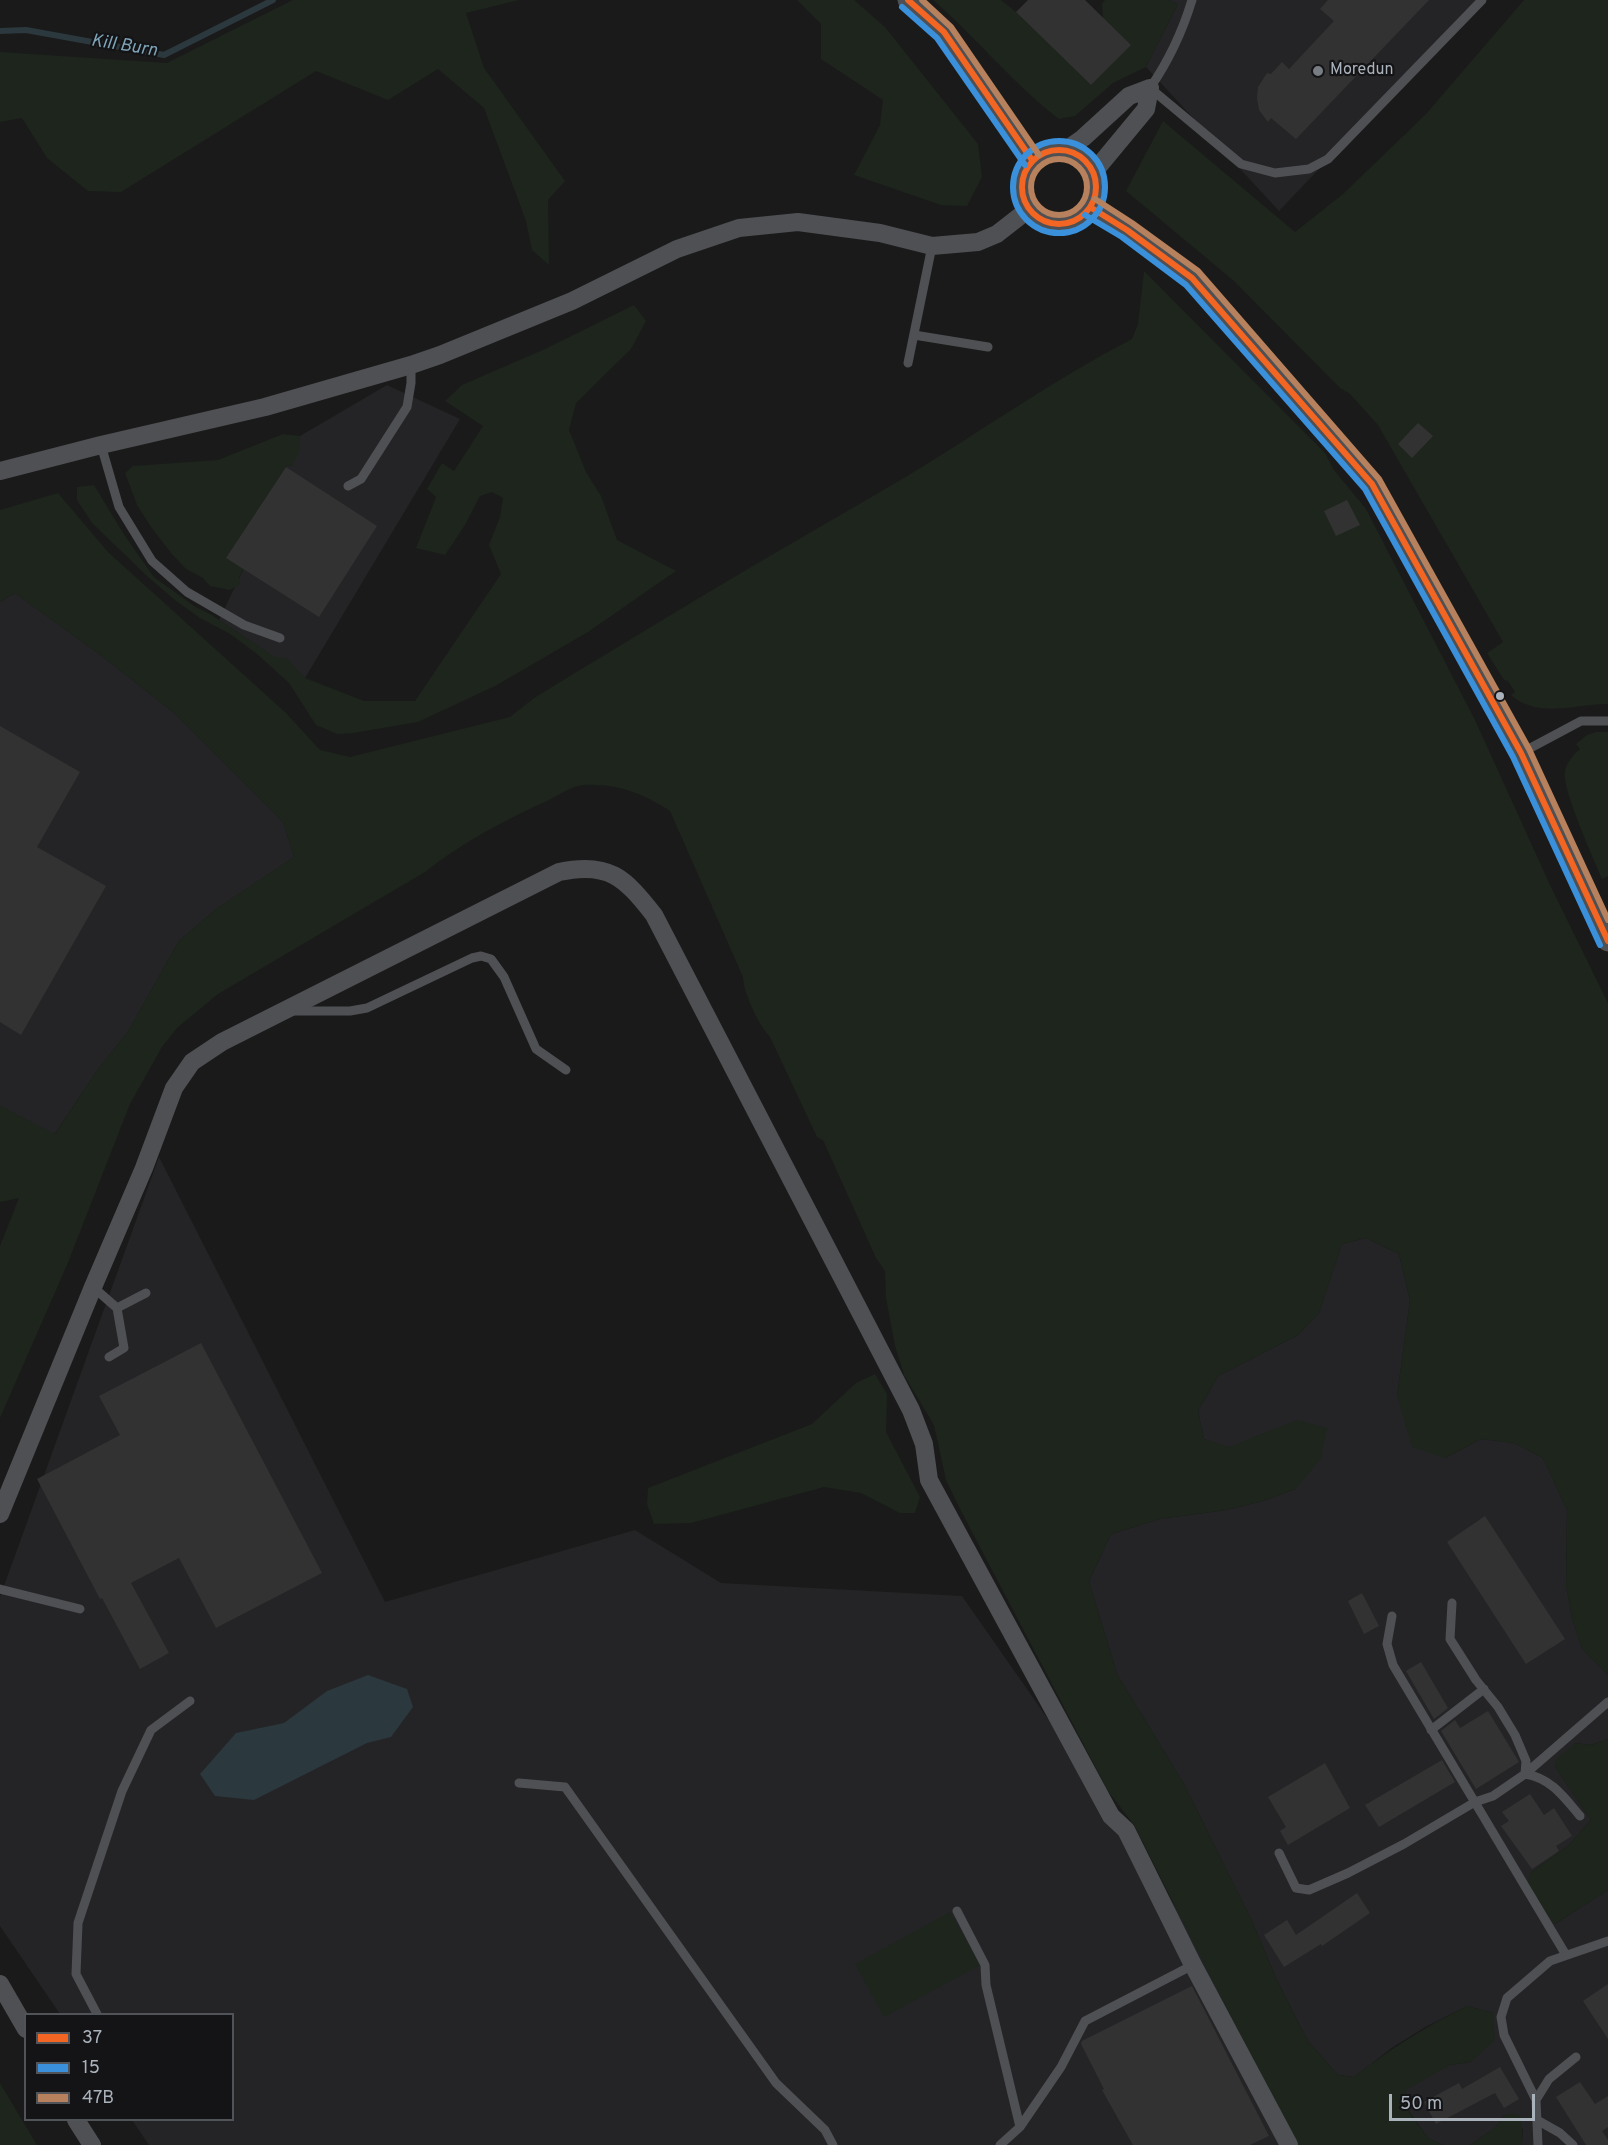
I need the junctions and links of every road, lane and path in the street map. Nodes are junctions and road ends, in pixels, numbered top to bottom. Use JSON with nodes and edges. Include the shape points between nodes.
{"nodes":[{"id":1,"x":908,"y":0,"type":"edge"},
{"id":2,"x":1192,"y":0,"type":"edge"},
{"id":3,"x":1482,"y":0,"type":"edge"},
{"id":4,"x":1150,"y":87,"type":"junction"},
{"id":5,"x":1066,"y":150,"type":"junction"},
{"id":6,"x":1032,"y":160,"type":"junction"},
{"id":7,"x":1094,"y":173,"type":"junction"},
{"id":8,"x":1090,"y":207,"type":"junction"},
{"id":9,"x":1029,"y":209,"type":"junction"},
{"id":10,"x":932,"y":246,"type":"junction"},
{"id":11,"x":914,"y":335,"type":"junction"},
{"id":12,"x":987,"y":346,"type":"dead end"},
{"id":13,"x":908,"y":363,"type":"dead end"},
{"id":14,"x":411,"y":365,"type":"junction"},
{"id":15,"x":101,"y":445,"type":"junction"},
{"id":16,"x":0,"y":471,"type":"edge"},
{"id":17,"x":348,"y":486,"type":"dead end"},
{"id":18,"x":280,"y":638,"type":"dead end"},
{"id":19,"x":1608,"y":721,"type":"edge"},
{"id":20,"x":1521,"y":753,"type":"junction"},
{"id":21,"x":1608,"y":941,"type":"edge"},
{"id":22,"x":283,"y":1012,"type":"junction"},
{"id":23,"x":566,"y":1070,"type":"dead end"},
{"id":24,"x":93,"y":1287,"type":"junction"},
{"id":25,"x":146,"y":1293,"type":"dead end"},
{"id":26,"x":117,"y":1308,"type":"junction"},
{"id":27,"x":109,"y":1357,"type":"dead end"},
{"id":28,"x":0,"y":1514,"type":"edge"},
{"id":29,"x":0,"y":1589,"type":"edge"},
{"id":30,"x":1452,"y":1603,"type":"dead end"},
{"id":31,"x":80,"y":1609,"type":"dead end"},
{"id":32,"x":1392,"y":1616,"type":"dead end"},
{"id":33,"x":1484,"y":1689,"type":"junction"},
{"id":34,"x":190,"y":1701,"type":"dead end"},
{"id":35,"x":1608,"y":1702,"type":"edge"},
{"id":36,"x":1431,"y":1730,"type":"junction"},
{"id":37,"x":1525,"y":1774,"type":"junction"},
{"id":38,"x":519,"y":1783,"type":"dead end"},
{"id":39,"x":1475,"y":1802,"type":"junction"},
{"id":40,"x":1580,"y":1816,"type":"dead end"},
{"id":41,"x":1280,"y":1853,"type":"dead end"},
{"id":42,"x":957,"y":1911,"type":"dead end"},
{"id":43,"x":1608,"y":1941,"type":"edge"},
{"id":44,"x":1566,"y":1955,"type":"junction"},
{"id":45,"x":1193,"y":1965,"type":"junction"},
{"id":46,"x":0,"y":1984,"type":"edge"},
{"id":47,"x":96,"y":2013,"type":"edge"},
{"id":48,"x":24,"y":2026,"type":"edge"},
{"id":49,"x":1575,"y":2057,"type":"dead end"},
{"id":50,"x":1536,"y":2100,"type":"junction"},
{"id":51,"x":81,"y":2121,"type":"edge"},
{"id":52,"x":1537,"y":2121,"type":"junction"},
{"id":53,"x":1020,"y":2127,"type":"junction"},
{"id":54,"x":92,"y":2145,"type":"edge"},
{"id":55,"x":833,"y":2145,"type":"edge"},
{"id":56,"x":1000,"y":2145,"type":"edge"},
{"id":57,"x":1289,"y":2145,"type":"edge"},
{"id":58,"x":1538,"y":2145,"type":"edge"},
{"id":59,"x":1573,"y":2145,"type":"edge"}],
"edges":[{"from":1,"to":6,"type":"street","via":[[944,32]]},
{"from":2,"to":4,"type":"lane","via":[[1169,61]]},
{"from":3,"to":4,"type":"lane","via":[[1328,159],[1309,169],[1275,173],[1241,164]]},
{"from":4,"to":5,"type":"street","via":[[1129,96]]},
{"from":4,"to":7,"type":"street","via":[[1146,109]]},
{"from":5,"to":6,"type":"street","via":[[1042,153]]},
{"from":5,"to":7,"type":"street","via":[[1083,158]]},
{"from":6,"to":9,"type":"street","via":[[1021,184]]},
{"from":7,"to":8,"type":"street","via":[[1095,196]]},
{"from":8,"to":9,"type":"street","via":[[1080,218],[1053,224],[1039,219]]},
{"from":8,"to":20,"type":"street","via":[[1192,278],[1372,484]]},
{"from":9,"to":10,"type":"street","via":[[997,234],[978,242]]},
{"from":10,"to":11,"type":"lane"},
{"from":10,"to":14,"type":"street","via":[[880,233],[798,222],[740,228],[676,249],[572,301]]},
{"from":11,"to":12,"type":"lane"},
{"from":11,"to":13,"type":"lane"},
{"from":14,"to":15,"type":"street","via":[[265,406]]},
{"from":14,"to":17,"type":"lane","via":[[406,407],[361,479]]},
{"from":15,"to":16,"type":"street"},
{"from":15,"to":18,"type":"lane","via":[[119,507],[152,561],[187,592],[243,625]]},
{"from":19,"to":20,"type":"lane","via":[[1581,721]]},
{"from":20,"to":21,"type":"street"},
{"from":22,"to":23,"type":"lane","via":[[367,1008],[481,956],[490,959],[504,977],[536,1049]]},
{"from":22,"to":24,"type":"street","via":[[222,1042],[186,1070],[174,1088]]},
{"from":22,"to":45,"type":"street","via":[[559,872],[579,868],[606,871],[632,886],[654,915],[911,1410],[924,1444],[928,1480],[1111,1816],[1126,1830]]},
{"from":24,"to":26,"type":"lane"},
{"from":24,"to":28,"type":"street"},
{"from":25,"to":26,"type":"lane"},
{"from":26,"to":27,"type":"lane","via":[[124,1348]]},
{"from":29,"to":31,"type":"lane"},
{"from":30,"to":33,"type":"lane","via":[[1450,1639]]},
{"from":32,"to":36,"type":"lane","via":[[1387,1644],[1393,1665]]},
{"from":33,"to":36,"type":"lane"},
{"from":33,"to":37,"type":"lane","via":[[1523,1750]]},
{"from":34,"to":47,"type":"lane","via":[[152,1730],[122,1791],[78,1923],[76,1974]]},
{"from":35,"to":37,"type":"lane"},
{"from":36,"to":39,"type":"lane"},
{"from":37,"to":39,"type":"lane","via":[[1493,1796]]},
{"from":37,"to":40,"type":"lane","via":[[1551,1784]]},
{"from":38,"to":55,"type":"lane","via":[[565,1787],[776,2083],[825,2130]]},
{"from":39,"to":41,"type":"lane","via":[[1404,1844],[1309,1890],[1296,1888]]},
{"from":39,"to":44,"type":"lane"},
{"from":42,"to":53,"type":"lane","via":[[985,1965],[986,1985]]},
{"from":43,"to":44,"type":"lane"},
{"from":44,"to":50,"type":"lane","via":[[1550,1961],[1507,1998],[1501,2017],[1504,2035]]},
{"from":45,"to":53,"type":"lane","via":[[1085,2021],[1061,2067]]},
{"from":45,"to":57,"type":"street"},
{"from":46,"to":48,"type":"street"},
{"from":49,"to":50,"type":"lane","via":[[1549,2079]]},
{"from":50,"to":52,"type":"lane"},
{"from":51,"to":54,"type":"street"},
{"from":52,"to":58,"type":"lane"},
{"from":52,"to":59,"type":"lane"},
{"from":53,"to":56,"type":"lane"}]}
